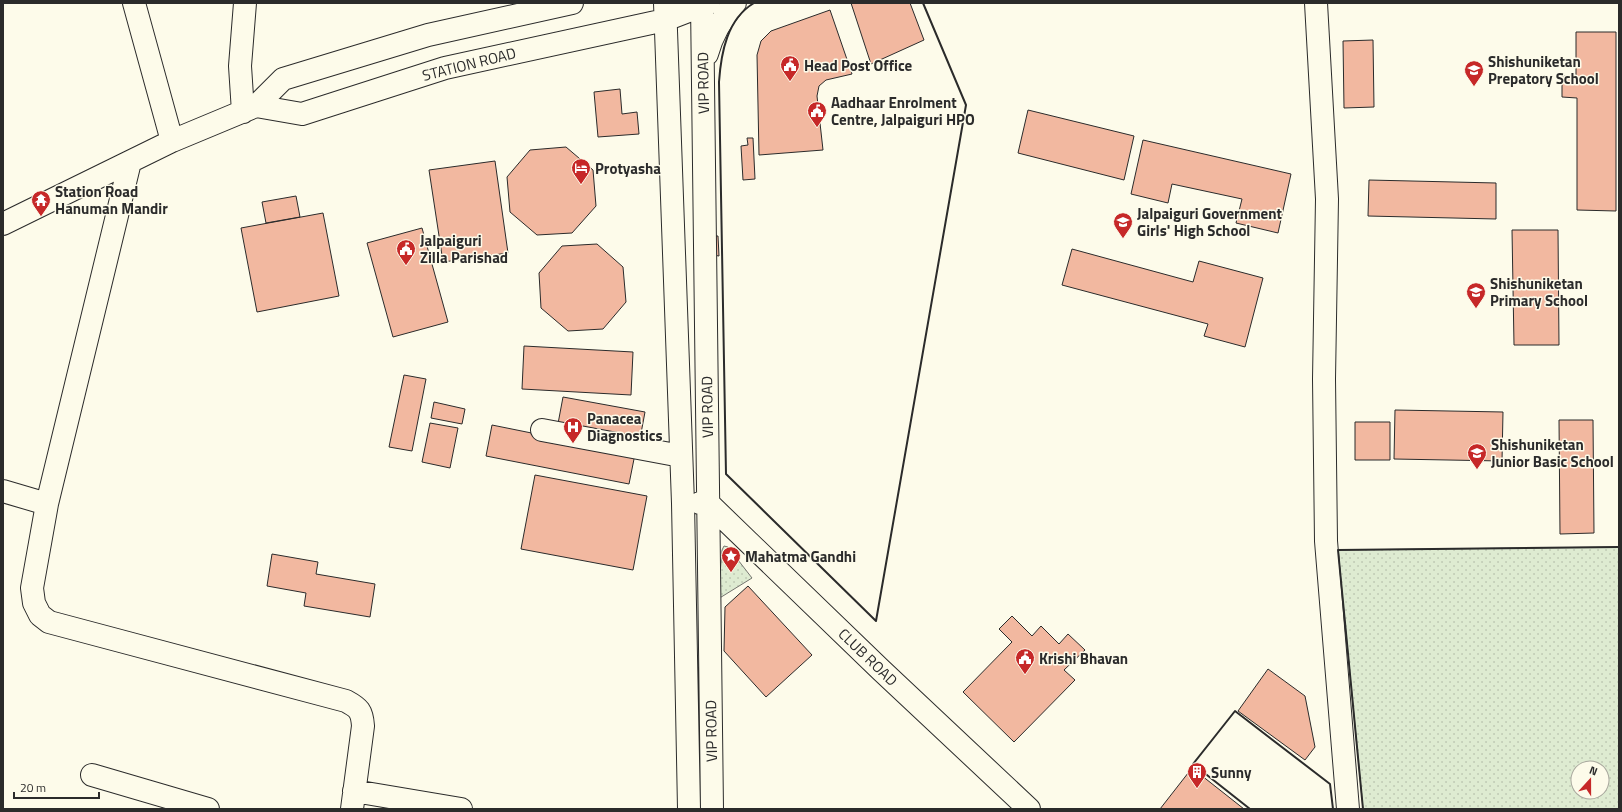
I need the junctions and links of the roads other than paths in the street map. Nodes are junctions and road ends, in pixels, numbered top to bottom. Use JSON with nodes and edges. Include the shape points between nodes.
{"nodes":[{"id":1,"x":134,"y":3,"type":"edge"},
{"id":2,"x":245,"y":3,"type":"edge"},
{"id":3,"x":572,"y":3,"type":"edge"},
{"id":4,"x":735,"y":3,"type":"edge"},
{"id":5,"x":1316,"y":3,"type":"edge"},
{"id":6,"x":688,"y":8,"type":"edge"},
{"id":7,"x":631,"y":27,"type":"junction"},
{"id":8,"x":666,"y":49,"type":"junction"},
{"id":9,"x":704,"y":92,"type":"junction"},
{"id":10,"x":249,"y":109,"type":"junction"},
{"id":11,"x":172,"y":141,"type":"junction"},
{"id":12,"x":130,"y":162,"type":"junction"},
{"id":13,"x":3,"y":224,"type":"edge"},
{"id":14,"x":542,"y":430,"type":"dead end"},
{"id":15,"x":681,"y":456,"type":"junction"},
{"id":16,"x":3,"y":491,"type":"edge"},
{"id":17,"x":683,"y":503,"type":"junction"},
{"id":18,"x":708,"y":503,"type":"junction"},
{"id":19,"x":47,"y":504,"type":"junction"},
{"id":20,"x":92,"y":775,"type":"dead end"},
{"id":21,"x":353,"y":800,"type":"edge"},
{"id":22,"x":208,"y":809,"type":"edge"},
{"id":23,"x":461,"y":809,"type":"edge"},
{"id":24,"x":689,"y":809,"type":"edge"},
{"id":25,"x":712,"y":809,"type":"edge"},
{"id":26,"x":1029,"y":809,"type":"edge"},
{"id":27,"x":1348,"y":809,"type":"edge"}],
"edges":[{"from":1,"to":11,"type":"street"},
{"from":2,"to":10,"type":"street","via":[[240,66]]},
{"from":3,"to":10,"type":"street","via":[[428,35],[283,79]]},
{"from":4,"to":9,"type":"street","via":[[719,25],[709,46],[704,69]]},
{"from":5,"to":27,"type":"street","via":[[1327,199],[1324,379],[1326,543]]},
{"from":6,"to":7,"type":"street","name":"STATION ROAD"},
{"from":6,"to":8,"type":"street","name":"VIP ROAD"},
{"from":6,"to":9,"type":"street","name":"VIP ROAD"},
{"from":7,"to":8,"type":"street","via":[[647,28],[662,39]]},
{"from":7,"to":10,"type":"street","name":"STATION ROAD","via":[[445,68],[302,114]]},
{"from":8,"to":15,"type":"street","name":"VIP ROAD"},
{"from":9,"to":18,"type":"street","name":"VIP ROAD"},
{"from":10,"to":11,"type":"street"},
{"from":11,"to":12,"type":"street"},
{"from":12,"to":13,"type":"street"},
{"from":12,"to":19,"type":"street"},
{"from":14,"to":15,"type":"street"},
{"from":15,"to":17,"type":"street","name":"VIP ROAD"},
{"from":16,"to":19,"type":"street"},
{"from":17,"to":18,"type":"street"},
{"from":17,"to":24,"type":"street","name":"VIP ROAD"},
{"from":18,"to":25,"type":"street","name":"VIP ROAD"},
{"from":18,"to":26,"type":"street","name":"CLUB ROAD"},
{"from":19,"to":21,"type":"street","via":[[32,588],[34,603],[40,615],[49,622],[357,706],[363,726]]},
{"from":20,"to":22,"type":"street"},
{"from":21,"to":23,"type":"street"}]}
